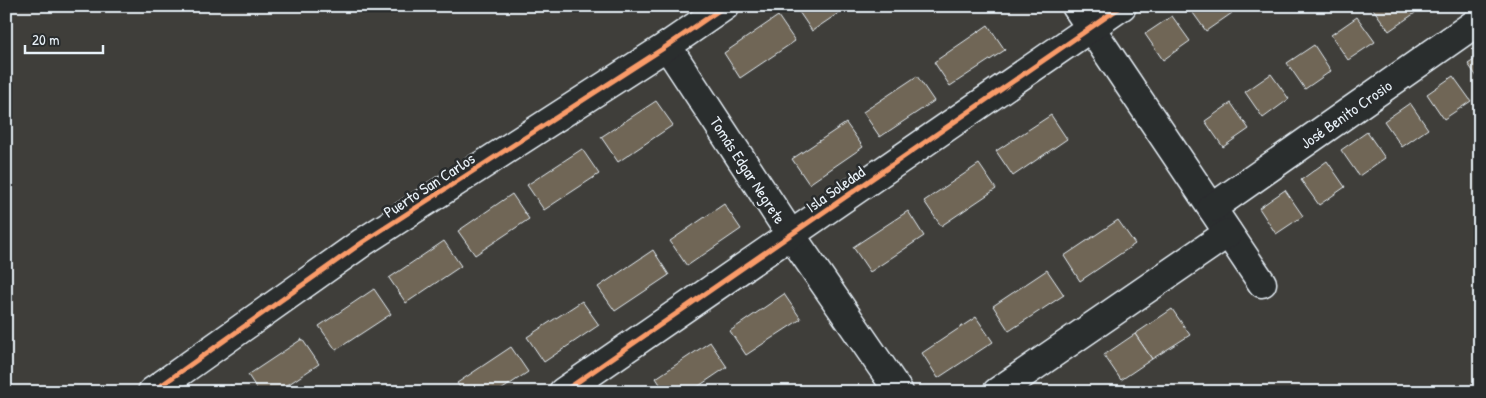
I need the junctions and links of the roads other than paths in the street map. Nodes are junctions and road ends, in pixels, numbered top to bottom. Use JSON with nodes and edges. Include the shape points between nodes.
{"nodes":[{"id":1,"x":725,"y":6,"type":"edge"},
{"id":2,"x":1122,"y":6,"type":"edge"},
{"id":3,"x":1084,"y":17,"type":"edge"},
{"id":4,"x":1480,"y":20,"type":"edge"},
{"id":5,"x":667,"y":46,"type":"junction"},
{"id":6,"x":1212,"y":208,"type":"junction"},
{"id":7,"x":1228,"y":233,"type":"junction"},
{"id":8,"x":790,"y":235,"type":"junction"},
{"id":9,"x":1262,"y":283,"type":"dead end"},
{"id":10,"x":152,"y":392,"type":"edge"},
{"id":11,"x":563,"y":392,"type":"edge"},
{"id":12,"x":899,"y":392,"type":"edge"},
{"id":13,"x":997,"y":392,"type":"edge"}],
"edges":[{"from":1,"to":5,"type":"street","name":"Puerto San Carlos"},
{"from":2,"to":3,"type":"street","name":"Isla Soledad"},
{"from":3,"to":6,"type":"street"},
{"from":3,"to":8,"type":"street","name":"Isla Soledad"},
{"from":4,"to":6,"type":"street","name":"José Benito Crosio"},
{"from":5,"to":8,"type":"street","name":"Tomás Edgar Negrete"},
{"from":5,"to":10,"type":"street","name":"Puerto San Carlos","via":[[363,242]]},
{"from":6,"to":7,"type":"street"},
{"from":7,"to":9,"type":"street"},
{"from":7,"to":13,"type":"street"},
{"from":8,"to":11,"type":"street","name":"Isla Soledad"},
{"from":8,"to":12,"type":"street","name":"Tomás Edgar Negrete"}]}
